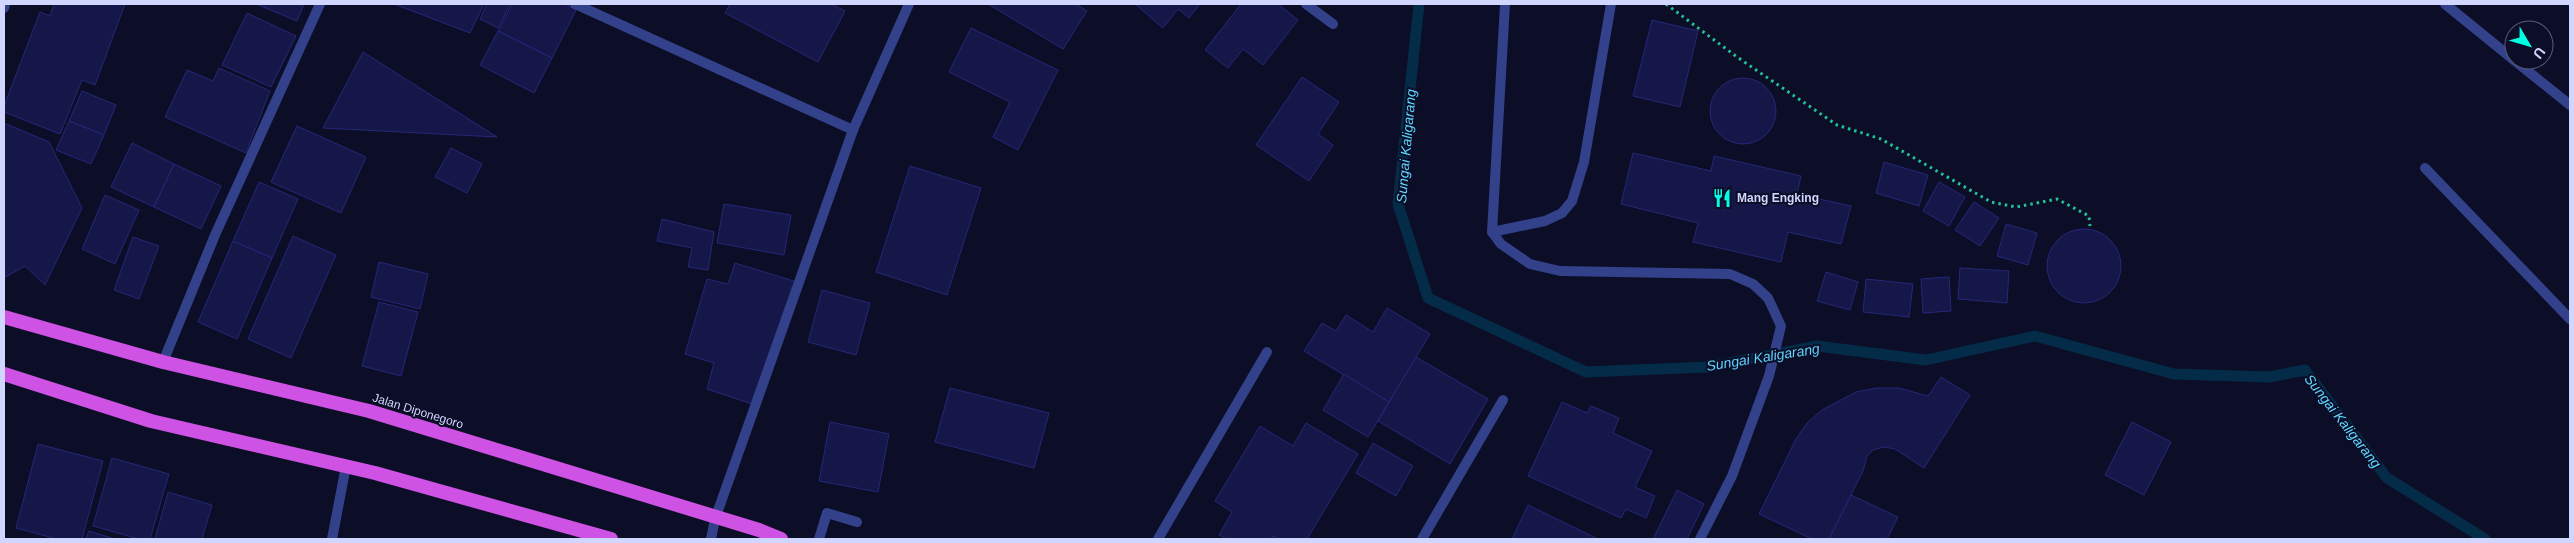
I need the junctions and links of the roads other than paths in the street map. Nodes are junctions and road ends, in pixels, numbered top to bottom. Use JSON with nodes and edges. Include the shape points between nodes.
{"nodes":[{"id":1,"x":5,"y":4,"type":"edge"},
{"id":2,"x":320,"y":4,"type":"edge"},
{"id":3,"x":575,"y":4,"type":"edge"},
{"id":4,"x":909,"y":4,"type":"edge"},
{"id":5,"x":1306,"y":4,"type":"edge"},
{"id":6,"x":1505,"y":4,"type":"edge"},
{"id":7,"x":1611,"y":4,"type":"edge"},
{"id":8,"x":2445,"y":4,"type":"edge"},
{"id":9,"x":4,"y":8,"type":"edge"},
{"id":10,"x":1333,"y":24,"type":"dead end"},
{"id":11,"x":2504,"y":52,"type":"edge"},
{"id":12,"x":2526,"y":70,"type":"edge"},
{"id":13,"x":2570,"y":105,"type":"edge"},
{"id":14,"x":853,"y":130,"type":"junction"},
{"id":15,"x":2425,"y":168,"type":"dead end"},
{"id":16,"x":1492,"y":232,"type":"junction"},
{"id":17,"x":4,"y":316,"type":"edge"},
{"id":18,"x":2570,"y":319,"type":"edge"},
{"id":19,"x":1267,"y":352,"type":"dead end"},
{"id":20,"x":163,"y":362,"type":"junction"},
{"id":21,"x":4,"y":374,"type":"edge"},
{"id":22,"x":1503,"y":400,"type":"dead end"},
{"id":23,"x":346,"y":466,"type":"junction"},
{"id":24,"x":715,"y":519,"type":"junction"},
{"id":25,"x":857,"y":522,"type":"dead end"},
{"id":26,"x":332,"y":539,"type":"edge"},
{"id":27,"x":611,"y":539,"type":"edge"},
{"id":28,"x":711,"y":539,"type":"edge"},
{"id":29,"x":781,"y":539,"type":"edge"},
{"id":30,"x":819,"y":539,"type":"edge"},
{"id":31,"x":1158,"y":539,"type":"edge"},
{"id":32,"x":1422,"y":539,"type":"edge"},
{"id":33,"x":1700,"y":539,"type":"edge"}],
"edges":[{"from":1,"to":9,"type":"street"},
{"from":2,"to":20,"type":"street","via":[[215,235]]},
{"from":3,"to":14,"type":"street"},
{"from":4,"to":14,"type":"street"},
{"from":5,"to":10,"type":"street"},
{"from":6,"to":16,"type":"street"},
{"from":7,"to":16,"type":"street","via":[[1584,162],[1572,201],[1562,213],[1545,221]]},
{"from":8,"to":11,"type":"street"},
{"from":12,"to":13,"type":"street"},
{"from":14,"to":24,"type":"street"},
{"from":15,"to":18,"type":"street"},
{"from":16,"to":33,"type":"street","via":[[1501,244],[1530,264],[1560,271],[1730,274],[1753,284],[1768,298],[1781,326],[1769,376],[1732,476]]},
{"from":17,"to":20,"type":"highway","name":"Jalan Diponegoro"},
{"from":19,"to":31,"type":"street"},
{"from":20,"to":24,"type":"highway","name":"Jalan Diponegoro","via":[[369,412]]},
{"from":21,"to":23,"type":"highway","via":[[151,420]]},
{"from":22,"to":32,"type":"street"},
{"from":23,"to":26,"type":"street"},
{"from":23,"to":27,"type":"highway"},
{"from":24,"to":28,"type":"street"},
{"from":24,"to":29,"type":"highway","name":"Jalan Diponegoro"},
{"from":25,"to":30,"type":"street","via":[[827,513]]}]}
